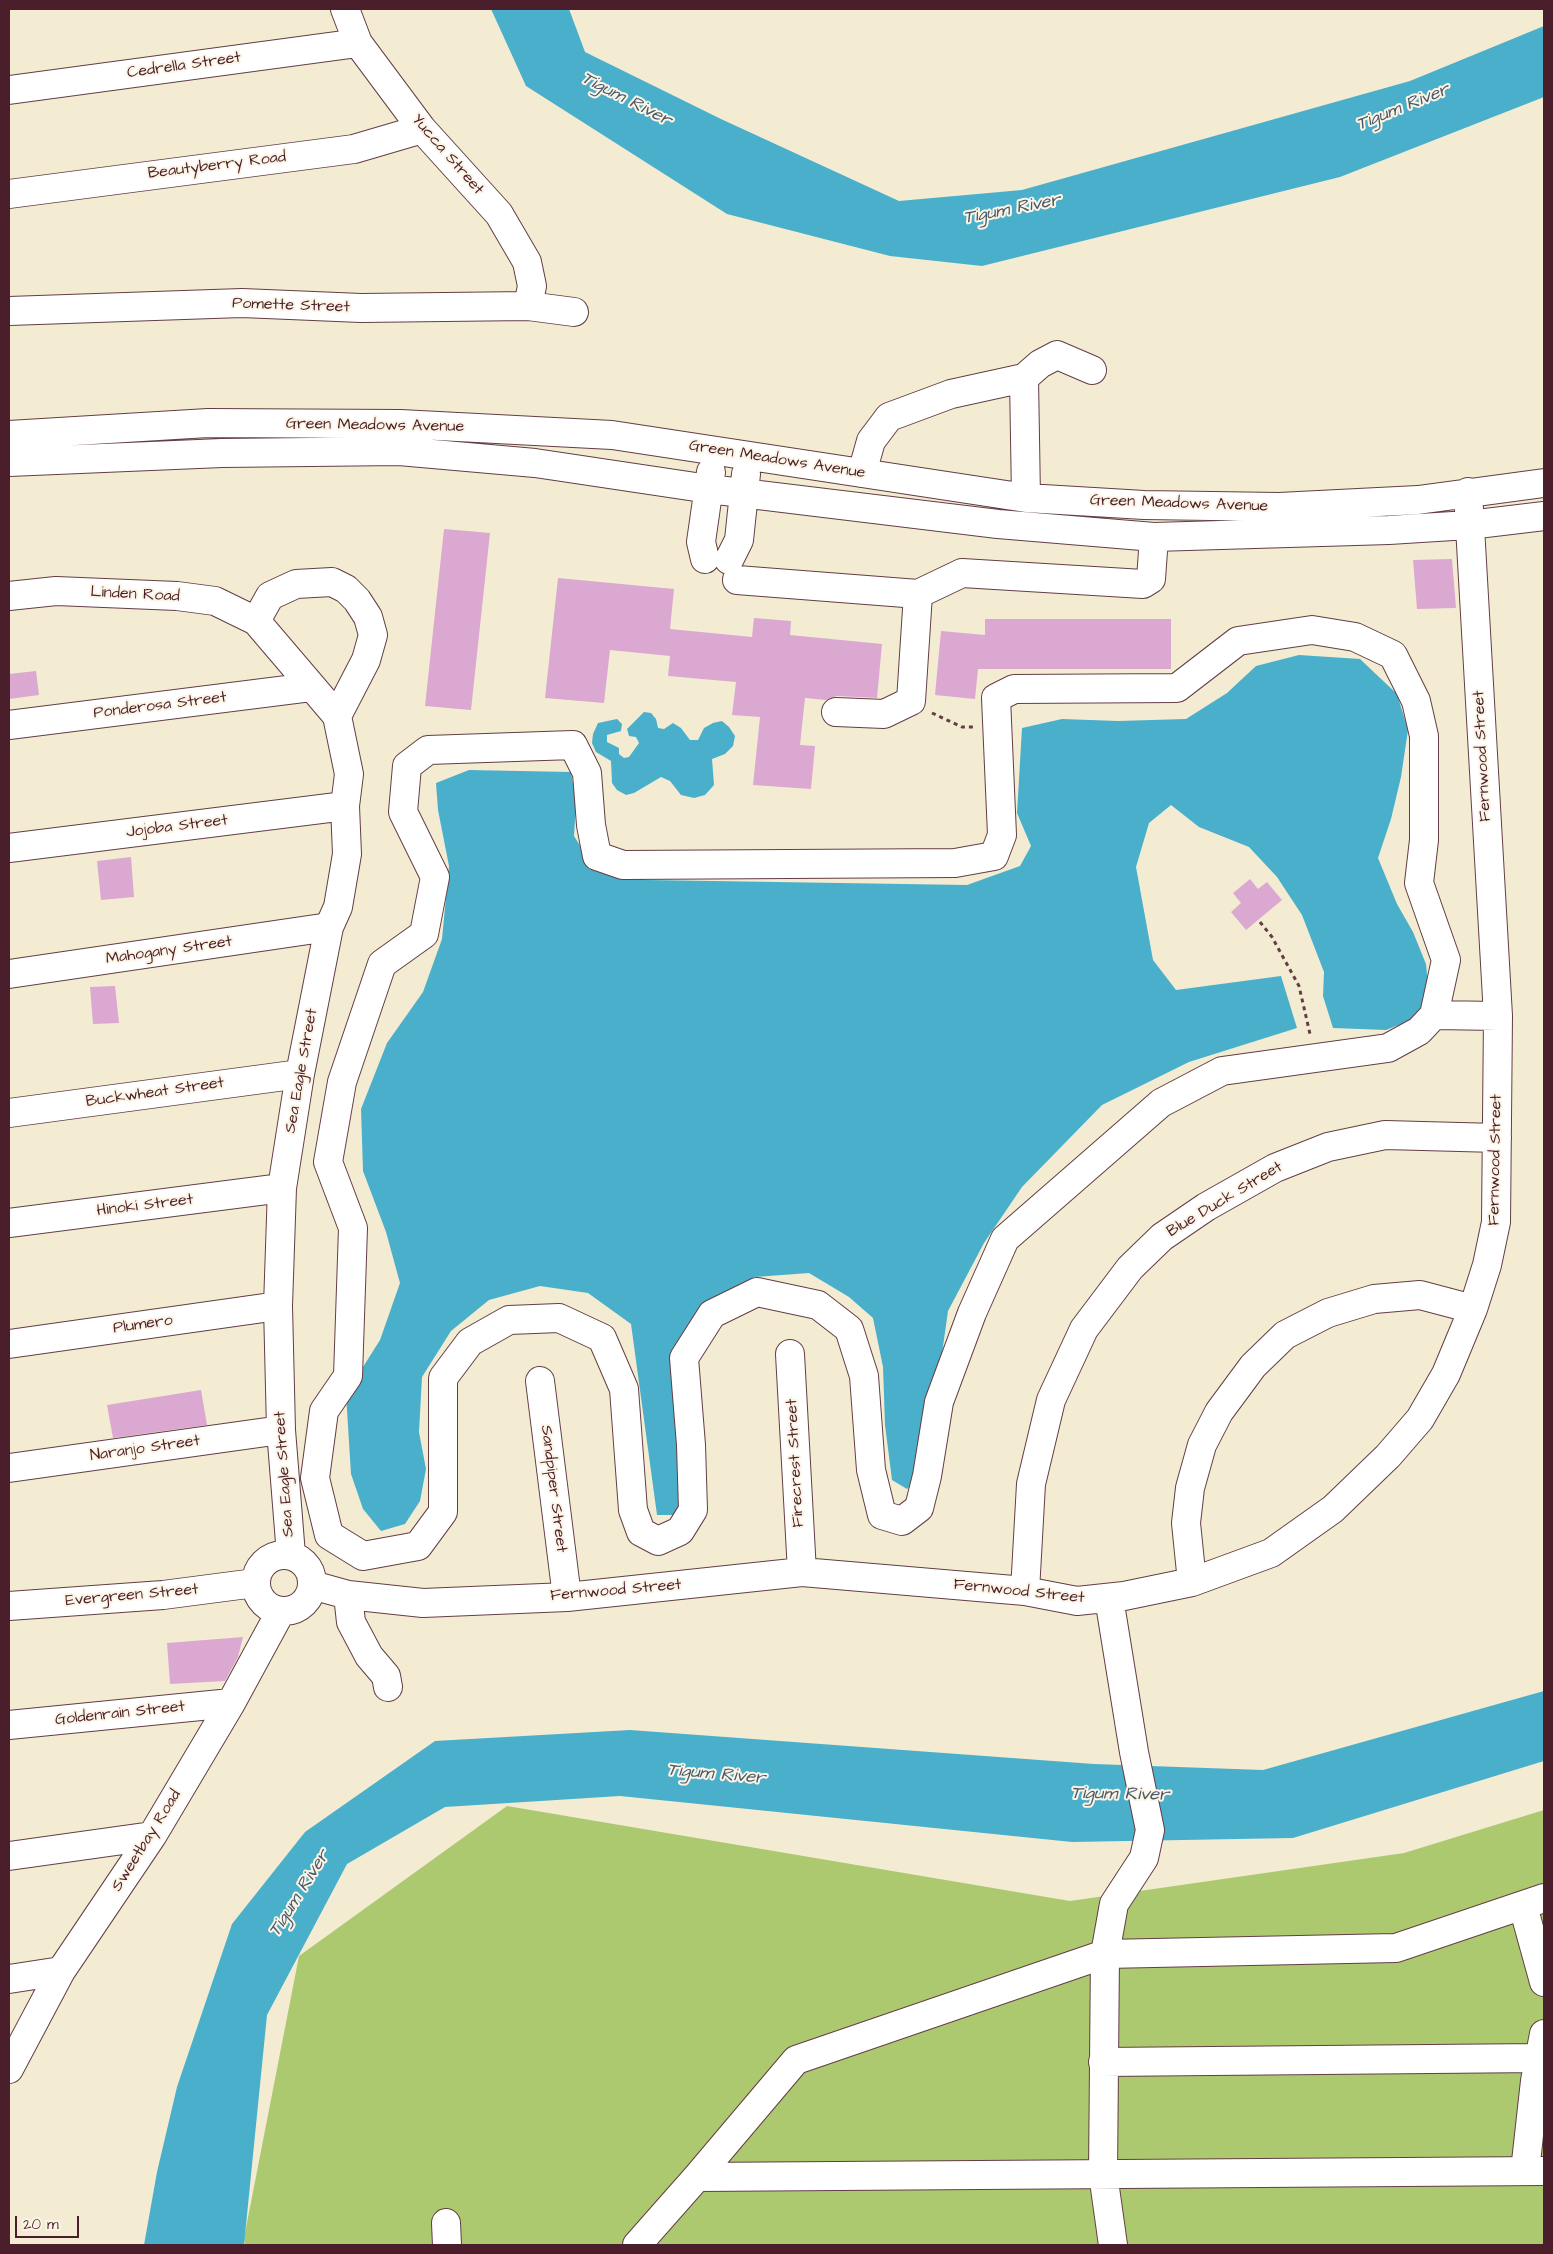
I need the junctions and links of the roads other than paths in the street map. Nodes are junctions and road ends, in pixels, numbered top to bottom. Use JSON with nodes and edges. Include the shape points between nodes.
{"nodes":[{"id":1,"x":345,"y":9,"type":"edge"},
{"id":2,"x":358,"y":43,"type":"junction"},
{"id":3,"x":9,"y":90,"type":"edge"},
{"id":4,"x":422,"y":129,"type":"junction"},
{"id":5,"x":9,"y":194,"type":"edge"},
{"id":6,"x":528,"y":306,"type":"junction"},
{"id":7,"x":9,"y":310,"type":"edge"},
{"id":8,"x":574,"y":312,"type":"dead end"},
{"id":9,"x":1092,"y":370,"type":"dead end"},
{"id":10,"x":1024,"y":378,"type":"junction"},
{"id":11,"x":9,"y":435,"type":"edge"},
{"id":12,"x":715,"y":451,"type":"junction"},
{"id":13,"x":747,"y":455,"type":"junction"},
{"id":14,"x":9,"y":462,"type":"edge"},
{"id":15,"x":862,"y":473,"type":"junction"},
{"id":16,"x":1544,"y":483,"type":"edge"},
{"id":17,"x":709,"y":489,"type":"junction"},
{"id":18,"x":745,"y":492,"type":"junction"},
{"id":19,"x":1468,"y":492,"type":"junction"},
{"id":20,"x":1026,"y":498,"type":"junction"},
{"id":21,"x":1544,"y":516,"type":"edge"},
{"id":22,"x":1469,"y":525,"type":"junction"},
{"id":23,"x":1154,"y":537,"type":"junction"},
{"id":24,"x":724,"y":566,"type":"junction"},
{"id":25,"x":918,"y":594,"type":"junction"},
{"id":26,"x":9,"y":596,"type":"edge"},
{"id":27,"x":256,"y":621,"type":"junction"},
{"id":28,"x":311,"y":687,"type":"junction"},
{"id":29,"x":836,"y":712,"type":"dead end"},
{"id":30,"x":336,"y":716,"type":"junction"},
{"id":31,"x":9,"y":726,"type":"edge"},
{"id":32,"x":345,"y":806,"type":"junction"},
{"id":33,"x":9,"y":848,"type":"edge"},
{"id":34,"x":329,"y":928,"type":"junction"},
{"id":35,"x":9,"y":974,"type":"edge"},
{"id":36,"x":1434,"y":1015,"type":"junction"},
{"id":37,"x":1498,"y":1016,"type":"junction"},
{"id":38,"x":300,"y":1074,"type":"junction"},
{"id":39,"x":9,"y":1113,"type":"edge"},
{"id":40,"x":1497,"y":1138,"type":"junction"},
{"id":41,"x":282,"y":1188,"type":"junction"},
{"id":42,"x":9,"y":1223,"type":"edge"},
{"id":43,"x":278,"y":1306,"type":"junction"},
{"id":44,"x":1473,"y":1309,"type":"junction"},
{"id":45,"x":9,"y":1344,"type":"edge"},
{"id":46,"x":790,"y":1354,"type":"dead end"},
{"id":47,"x":540,"y":1381,"type":"dead end"},
{"id":48,"x":281,"y":1430,"type":"junction"},
{"id":49,"x":9,"y":1468,"type":"edge"},
{"id":50,"x":291,"y":1555,"type":"junction"},
{"id":51,"x":802,"y":1572,"type":"junction"},
{"id":52,"x":1192,"y":1582,"type":"junction"},
{"id":53,"x":255,"y":1583,"type":"junction"},
{"id":54,"x":312,"y":1585,"type":"junction"},
{"id":55,"x":1025,"y":1591,"type":"junction"},
{"id":56,"x":348,"y":1595,"type":"junction"},
{"id":57,"x":567,"y":1597,"type":"junction"},
{"id":58,"x":1109,"y":1598,"type":"junction"},
{"id":59,"x":9,"y":1606,"type":"edge"},
{"id":60,"x":281,"y":1611,"type":"junction"},
{"id":61,"x":388,"y":1687,"type":"dead end"},
{"id":62,"x":231,"y":1703,"type":"junction"},
{"id":63,"x":9,"y":1725,"type":"edge"},
{"id":64,"x":152,"y":1836,"type":"junction"},
{"id":65,"x":9,"y":1856,"type":"edge"},
{"id":66,"x":1534,"y":1902,"type":"edge"},
{"id":67,"x":1105,"y":1954,"type":"junction"},
{"id":68,"x":61,"y":1971,"type":"junction"},
{"id":69,"x":9,"y":1979,"type":"edge"},
{"id":70,"x":1544,"y":1982,"type":"edge"},
{"id":71,"x":1542,"y":2046,"type":"edge"},
{"id":72,"x":1103,"y":2062,"type":"junction"},
{"id":73,"x":9,"y":2069,"type":"edge"},
{"id":74,"x":1535,"y":2171,"type":"edge"},
{"id":75,"x":1104,"y":2174,"type":"junction"},
{"id":76,"x":697,"y":2178,"type":"junction"},
{"id":77,"x":637,"y":2245,"type":"edge"},
{"id":78,"x":1113,"y":2245,"type":"edge"}],
"edges":[{"from":1,"to":2,"type":"street","name":"Yucca Street"},
{"from":2,"to":3,"type":"street","name":"Cedrella Street"},
{"from":2,"to":4,"type":"street","name":"Yucca Street"},
{"from":4,"to":5,"type":"street","name":"Beautyberry Road","via":[[354,148]]},
{"from":4,"to":6,"type":"street","name":"Yucca Street","via":[[499,214],[527,262],[532,286]]},
{"from":6,"to":7,"type":"street","name":"Pomette Street","via":[[361,308],[242,303]]},
{"from":6,"to":8,"type":"street","name":"Pomette Street"},
{"from":9,"to":10,"type":"street","via":[[1057,355]]},
{"from":10,"to":15,"type":"street","via":[[951,394],[889,417],[871,441]]},
{"from":10,"to":20,"type":"street"},
{"from":11,"to":12,"type":"street","name":"Green Meadows Avenue","via":[[208,423],[400,424],[612,435]]},
{"from":12,"to":13,"type":"street","name":"Green Meadows Avenue"},
{"from":12,"to":17,"type":"street"},
{"from":13,"to":15,"type":"street","name":"Green Meadows Avenue"},
{"from":13,"to":18,"type":"street"},
{"from":14,"to":17,"type":"street","name":"Green Meadows Avenue","via":[[222,453],[398,451],[535,463]]},
{"from":15,"to":20,"type":"street","name":"Green Meadows Avenue"},
{"from":16,"to":19,"type":"street","name":"Green Meadows Avenue"},
{"from":17,"to":18,"type":"street","name":"Green Meadows Avenue"},
{"from":17,"to":24,"type":"street","via":[[701,542]]},
{"from":18,"to":23,"type":"street","name":"Green Meadows Avenue","via":[[998,524]]},
{"from":18,"to":24,"type":"street","via":[[739,540]]},
{"from":19,"to":20,"type":"street","name":"Green Meadows Avenue","via":[[1418,500],[1279,507],[1144,505]]},
{"from":19,"to":22,"type":"street","name":"Fernwood Street"},
{"from":21,"to":22,"type":"street","name":"Green Meadows Avenue"},
{"from":22,"to":23,"type":"street","name":"Green Meadows Avenue"},
{"from":22,"to":37,"type":"street","name":"Fernwood Street"},
{"from":23,"to":25,"type":"street","via":[[1151,579],[1143,584],[962,573]]},
{"from":24,"to":25,"type":"street"},
{"from":25,"to":29,"type":"street","via":[[912,701],[884,714]]},
{"from":26,"to":27,"type":"street","name":"Linden Road","via":[[56,591],[177,596],[215,601]]},
{"from":27,"to":28,"type":"street","name":"Sea Eagle Street"},
{"from":27,"to":30,"type":"street","via":[[270,596],[296,584],[332,582],[357,600],[368,617],[373,635],[366,660]]},
{"from":28,"to":30,"type":"street","name":"Sea Eagle Street"},
{"from":28,"to":31,"type":"street","name":"Ponderosa Street"},
{"from":30,"to":32,"type":"street","name":"Sea Eagle Street","via":[[349,774]]},
{"from":32,"to":33,"type":"street","name":"Jojoba Street"},
{"from":32,"to":34,"type":"street","name":"Sea Eagle Street","via":[[348,854],[338,907]]},
{"from":34,"to":35,"type":"street","name":"Mahogany Street"},
{"from":34,"to":38,"type":"street","name":"Sea Eagle Street"},
{"from":36,"to":36,"type":"street","via":[[1446,960],[1419,883],[1424,840],[1424,736],[1416,701],[1393,655],[1355,637],[1312,630],[1238,641],[1177,688],[1014,689],[996,698],[1002,835],[994,856],[955,863],[623,865],[597,856],[587,773],[573,745],[428,750],[407,766],[403,812],[435,878],[424,934],[382,964],[342,1082],[328,1162],[353,1228],[348,1376],[324,1411],[315,1478],[329,1535],[363,1556],[418,1546],[442,1512],[444,1378],[470,1342],[509,1320],[559,1318],[602,1338],[624,1389],[633,1510],[641,1532],[658,1541],[680,1532],[693,1510],[684,1358],[712,1314],[757,1292],[818,1305],[849,1329],[864,1376],[871,1470],[882,1515],[902,1521],[919,1508],[940,1402],[972,1313],[1005,1239],[1161,1103],[1222,1071],[1388,1048],[1419,1032]]},
{"from":36,"to":37,"type":"street"},
{"from":37,"to":40,"type":"street","name":"Fernwood Street"},
{"from":38,"to":39,"type":"street","name":"Buckwheat Street"},
{"from":38,"to":41,"type":"street","name":"Sea Eagle Street"},
{"from":40,"to":44,"type":"street","name":"Fernwood Street","via":[[1496,1222]]},
{"from":40,"to":55,"type":"street","name":"Blue Duck Street","via":[[1385,1135],[1328,1147],[1275,1168],[1206,1208],[1162,1238],[1136,1262],[1084,1329],[1051,1400],[1031,1484]]},
{"from":41,"to":42,"type":"street","name":"Hinoki Street"},
{"from":41,"to":43,"type":"street","name":"Sea Eagle Street"},
{"from":43,"to":45,"type":"street","name":"Plumero"},
{"from":43,"to":48,"type":"street","name":"Sea Eagle Street"},
{"from":44,"to":52,"type":"street","name":"Fernwood Street","via":[[1446,1374],[1420,1419],[1388,1456],[1333,1509],[1271,1553]]},
{"from":44,"to":52,"type":"street","via":[[1420,1295],[1374,1299],[1328,1313],[1285,1335],[1253,1366],[1219,1412],[1202,1445],[1190,1488],[1186,1523]]},
{"from":46,"to":51,"type":"street","name":"Firecrest Street"},
{"from":47,"to":57,"type":"street","name":"Sandpiper Street"},
{"from":48,"to":49,"type":"street","name":"Naranjo Street"},
{"from":48,"to":50,"type":"street","name":"Sea Eagle Street"},
{"from":50,"to":53,"type":"street","via":[[270,1557],[262,1564]]},
{"from":50,"to":54,"type":"street","via":[[304,1563],[312,1577]]},
{"from":51,"to":55,"type":"street","name":"Fernwood Street"},
{"from":51,"to":57,"type":"street","name":"Fernwood Street"},
{"from":52,"to":58,"type":"street","name":"Fernwood Street"},
{"from":53,"to":59,"type":"street","name":"Evergreen Street","via":[[163,1595]]},
{"from":53,"to":60,"type":"street","via":[[262,1603]]},
{"from":54,"to":56,"type":"street","name":"Fernwood Street"},
{"from":54,"to":60,"type":"street","via":[[305,1601],[298,1607]]},
{"from":55,"to":58,"type":"street","name":"Fernwood Street","via":[[1077,1601]]},
{"from":56,"to":57,"type":"street","name":"Fernwood Street","via":[[423,1603]]},
{"from":56,"to":61,"type":"street","via":[[351,1622],[369,1656],[386,1676]]},
{"from":58,"to":67,"type":"street","via":[[1150,1830],[1144,1858],[1114,1904]]},
{"from":60,"to":62,"type":"street","name":"Sweetbay Road"},
{"from":62,"to":63,"type":"street","name":"Goldenrain Street"},
{"from":62,"to":64,"type":"street","name":"Sweetbay Road"},
{"from":64,"to":65,"type":"street"},
{"from":64,"to":68,"type":"street","name":"Sweetbay Road"},
{"from":66,"to":67,"type":"street","via":[[1396,1948]]},
{"from":66,"to":70,"type":"street"},
{"from":67,"to":72,"type":"street"},
{"from":67,"to":76,"type":"street","via":[[796,2060]]},
{"from":68,"to":69,"type":"street"},
{"from":68,"to":73,"type":"street","name":"Sweetbay Road"},
{"from":71,"to":72,"type":"street"},
{"from":71,"to":74,"type":"street"},
{"from":72,"to":75,"type":"street"},
{"from":74,"to":75,"type":"street"},
{"from":75,"to":76,"type":"street"},
{"from":75,"to":78,"type":"street"},
{"from":76,"to":77,"type":"street"}]}
